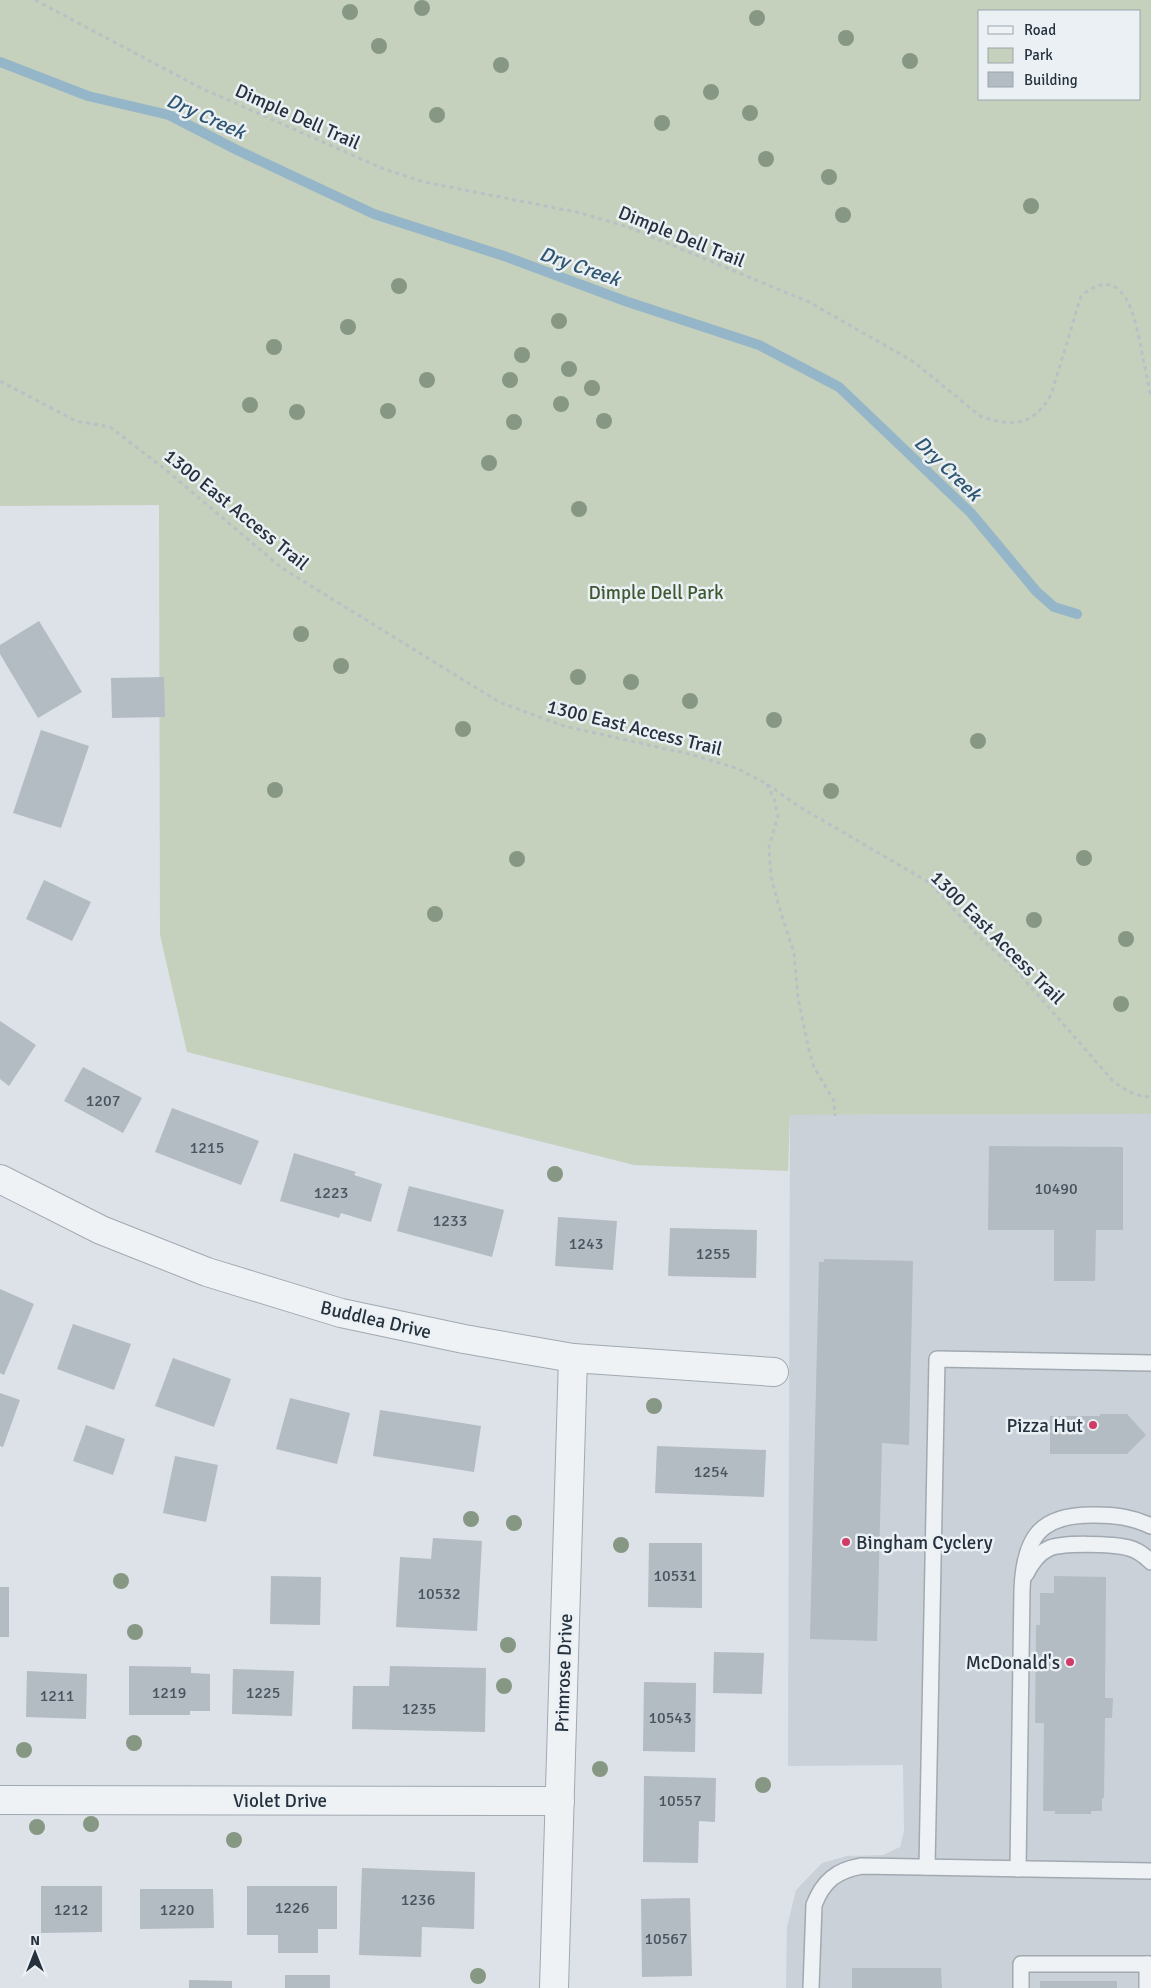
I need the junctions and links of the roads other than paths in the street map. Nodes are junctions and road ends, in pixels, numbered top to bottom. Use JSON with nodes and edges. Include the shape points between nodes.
{"nodes":[{"id":1,"x":0,"y":1180,"type":"edge"},
{"id":2,"x":573,"y":1358,"type":"junction"},
{"id":3,"x":1151,"y":1363,"type":"edge"},
{"id":4,"x":774,"y":1372,"type":"dead end"},
{"id":5,"x":1151,"y":1526,"type":"edge"},
{"id":6,"x":1151,"y":1562,"type":"edge"},
{"id":7,"x":1022,"y":1590,"type":"junction"},
{"id":8,"x":0,"y":1800,"type":"edge"},
{"id":9,"x":560,"y":1801,"type":"junction"},
{"id":10,"x":927,"y":1868,"type":"junction"},
{"id":11,"x":1018,"y":1869,"type":"junction"},
{"id":12,"x":1151,"y":1871,"type":"edge"},
{"id":13,"x":1149,"y":1964,"type":"edge"},
{"id":14,"x":554,"y":1988,"type":"edge"},
{"id":15,"x":811,"y":1988,"type":"edge"},
{"id":16,"x":1021,"y":1988,"type":"edge"},
{"id":17,"x":1147,"y":1988,"type":"edge"}],
"edges":[{"from":1,"to":2,"type":"street","name":"Buddlea Drive","via":[[101,1230],[207,1272],[341,1313]]},
{"from":2,"to":4,"type":"street","name":"Buddlea Drive"},
{"from":2,"to":9,"type":"street","name":"Primrose Drive"},
{"from":3,"to":10,"type":"lane","via":[[936,1359]]},
{"from":5,"to":7,"type":"lane","via":[[1124,1516],[1110,1515],[1074,1514],[1051,1522],[1033,1539],[1024,1563]]},
{"from":6,"to":7,"type":"lane","via":[[1140,1553],[1119,1546],[1060,1545],[1038,1556],[1024,1578]]},
{"from":7,"to":11,"type":"lane"},
{"from":8,"to":9,"type":"street","name":"Violet Drive"},
{"from":9,"to":14,"type":"street","name":"Primrose Drive"},
{"from":10,"to":11,"type":"lane"},
{"from":10,"to":15,"type":"lane","via":[[862,1866],[837,1873],[827,1881],[814,1905]]},
{"from":11,"to":12,"type":"lane"},
{"from":13,"to":16,"type":"lane","via":[[1021,1964]]},
{"from":13,"to":17,"type":"lane"}]}
